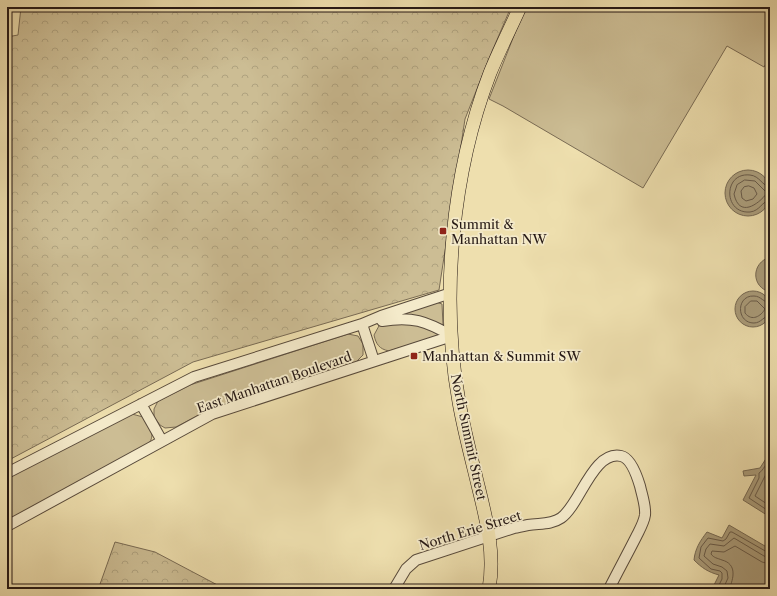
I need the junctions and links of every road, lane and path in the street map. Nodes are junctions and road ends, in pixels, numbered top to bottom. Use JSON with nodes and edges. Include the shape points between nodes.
{"nodes":[{"id":1,"x":520,"y":7,"type":"edge"},
{"id":2,"x":450,"y":293,"type":"junction"},
{"id":3,"x":362,"y":324,"type":"junction"},
{"id":4,"x":452,"y":336,"type":"junction"},
{"id":5,"x":374,"y":361,"type":"junction"},
{"id":6,"x":141,"y":404,"type":"junction"},
{"id":7,"x":162,"y":441,"type":"junction"},
{"id":8,"x":7,"y":473,"type":"edge"},
{"id":9,"x":7,"y":526,"type":"edge"},
{"id":10,"x":489,"y":537,"type":"junction"},
{"id":11,"x":394,"y":589,"type":"edge"},
{"id":12,"x":489,"y":589,"type":"edge"},
{"id":13,"x":609,"y":589,"type":"edge"}],
"edges":[{"from":1,"to":2,"type":"main road","name":"North Summit Street","via":[[490,74],[473,126],[456,218]]},
{"from":2,"to":3,"type":"street","name":"East Manhattan Boulevard"},
{"from":2,"to":4,"type":"main road","name":"North Summit Street"},
{"from":3,"to":4,"type":"street","via":[[398,318],[419,320],[436,326]]},
{"from":3,"to":5,"type":"street"},
{"from":3,"to":6,"type":"street","name":"East Manhattan Boulevard","via":[[194,377]]},
{"from":4,"to":5,"type":"street","name":"East Manhattan Boulevard"},
{"from":4,"to":10,"type":"main road","name":"North Summit Street","via":[[459,401]]},
{"from":5,"to":7,"type":"street","name":"East Manhattan Boulevard","via":[[212,414]]},
{"from":6,"to":7,"type":"street"},
{"from":6,"to":8,"type":"street","name":"East Manhattan Boulevard"},
{"from":7,"to":9,"type":"street","name":"East Manhattan Boulevard"},
{"from":10,"to":11,"type":"street","name":"North Erie Street","via":[[416,560],[406,569]]},
{"from":10,"to":12,"type":"main road","name":"North Summit Street"},
{"from":10,"to":13,"type":"street","name":"North Erie Street","via":[[526,525],[561,518],[575,503],[602,461],[618,455],[625,457],[639,481],[645,515]]}]}
